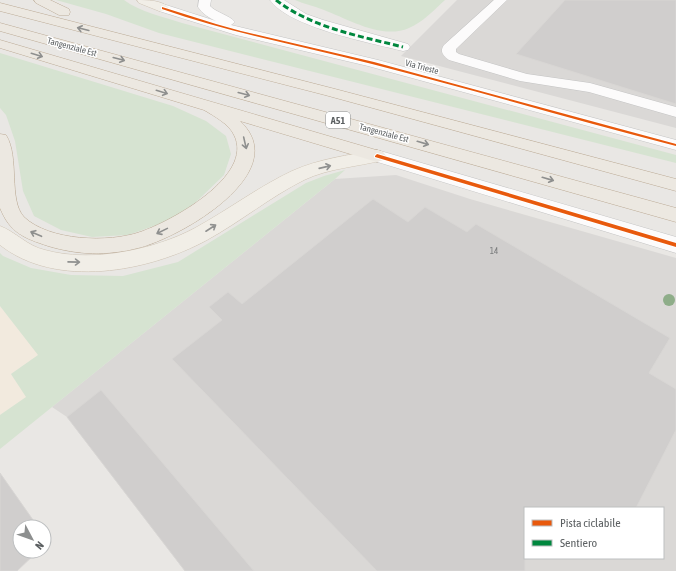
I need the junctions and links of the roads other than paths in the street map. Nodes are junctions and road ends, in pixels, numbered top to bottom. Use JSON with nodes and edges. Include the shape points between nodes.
{"nodes":[{"id":1,"x":18,"y":0,"type":"edge"},
{"id":2,"x":40,"y":0,"type":"edge"},
{"id":3,"x":143,"y":0,"type":"edge"},
{"id":4,"x":184,"y":0,"type":"edge"},
{"id":5,"x":205,"y":0,"type":"edge"},
{"id":6,"x":276,"y":0,"type":"edge"},
{"id":7,"x":501,"y":0,"type":"edge"},
{"id":8,"x":0,"y":7,"type":"edge"},
{"id":9,"x":163,"y":8,"type":"junction"},
{"id":10,"x":64,"y":12,"type":"junction"},
{"id":11,"x":0,"y":27,"type":"edge"},
{"id":12,"x":251,"y":33,"type":"junction"},
{"id":13,"x":0,"y":44,"type":"edge"},
{"id":14,"x":403,"y":47,"type":"dead end"},
{"id":15,"x":577,"y":86,"type":"junction"},
{"id":16,"x":330,"y":92,"type":"junction"},
{"id":17,"x":209,"y":106,"type":"junction"},
{"id":18,"x":585,"y":110,"type":"junction"},
{"id":19,"x":676,"y":112,"type":"edge"},
{"id":20,"x":636,"y":118,"type":"junction"},
{"id":21,"x":0,"y":139,"type":"edge"},
{"id":22,"x":676,"y":145,"type":"edge"},
{"id":23,"x":377,"y":156,"type":"junction"},
{"id":24,"x":676,"y":173,"type":"edge"},
{"id":25,"x":676,"y":185,"type":"edge"},
{"id":26,"x":676,"y":215,"type":"edge"},
{"id":27,"x":0,"y":234,"type":"edge"},
{"id":28,"x":676,"y":246,"type":"edge"}],
"edges":[{"from":1,"to":10,"type":"highway"},
{"from":2,"to":10,"type":"highway"},
{"from":3,"to":9,"type":"main road"},
{"from":4,"to":9,"type":"street"},
{"from":5,"to":12,"type":"street","via":[[204,7],[211,14]]},
{"from":6,"to":14,"type":"street","via":[[284,8],[312,21]]},
{"from":7,"to":15,"type":"street","via":[[449,48],[449,52],[454,57],[525,78]]},
{"from":16,"to":8,"type":"highway","name":"Tangenziale Est","number":"A51","one_way":true},
{"from":9,"to":12,"type":"street","name":"Via Trieste","via":[[203,22]]},
{"from":10,"to":16,"type":"highway"},
{"from":11,"to":26,"type":"highway","name":"Tangenziale Est","number":"A51","one_way":true},
{"from":12,"to":18,"type":"street","name":"Via Trieste"},
{"from":13,"to":17,"type":"highway","one_way":true},
{"from":15,"to":18,"type":"street"},
{"from":15,"to":20,"type":"street","via":[[590,88]]},
{"from":16,"to":24,"type":"highway"},
{"from":16,"to":25,"type":"highway","name":"Tangenziale Est","number":"A51"},
{"from":17,"to":21,"type":"highway","one_way":true,"via":[[226,117],[243,136],[246,148],[244,164],[228,187],[201,209],[161,232],[123,244],[65,244],[26,229],[15,219],[4,194]]},
{"from":17,"to":23,"type":"highway"},
{"from":18,"to":20,"type":"street","name":"Via Trieste"},
{"from":19,"to":20,"type":"street"},
{"from":20,"to":22,"type":"street","name":"Via Trieste"},
{"from":27,"to":23,"type":"main road","one_way":true,"via":[[22,250],[46,259],[67,262],[119,260],[166,250],[194,238],[268,192],[309,171]]},
{"from":23,"to":28,"type":"street"}]}
